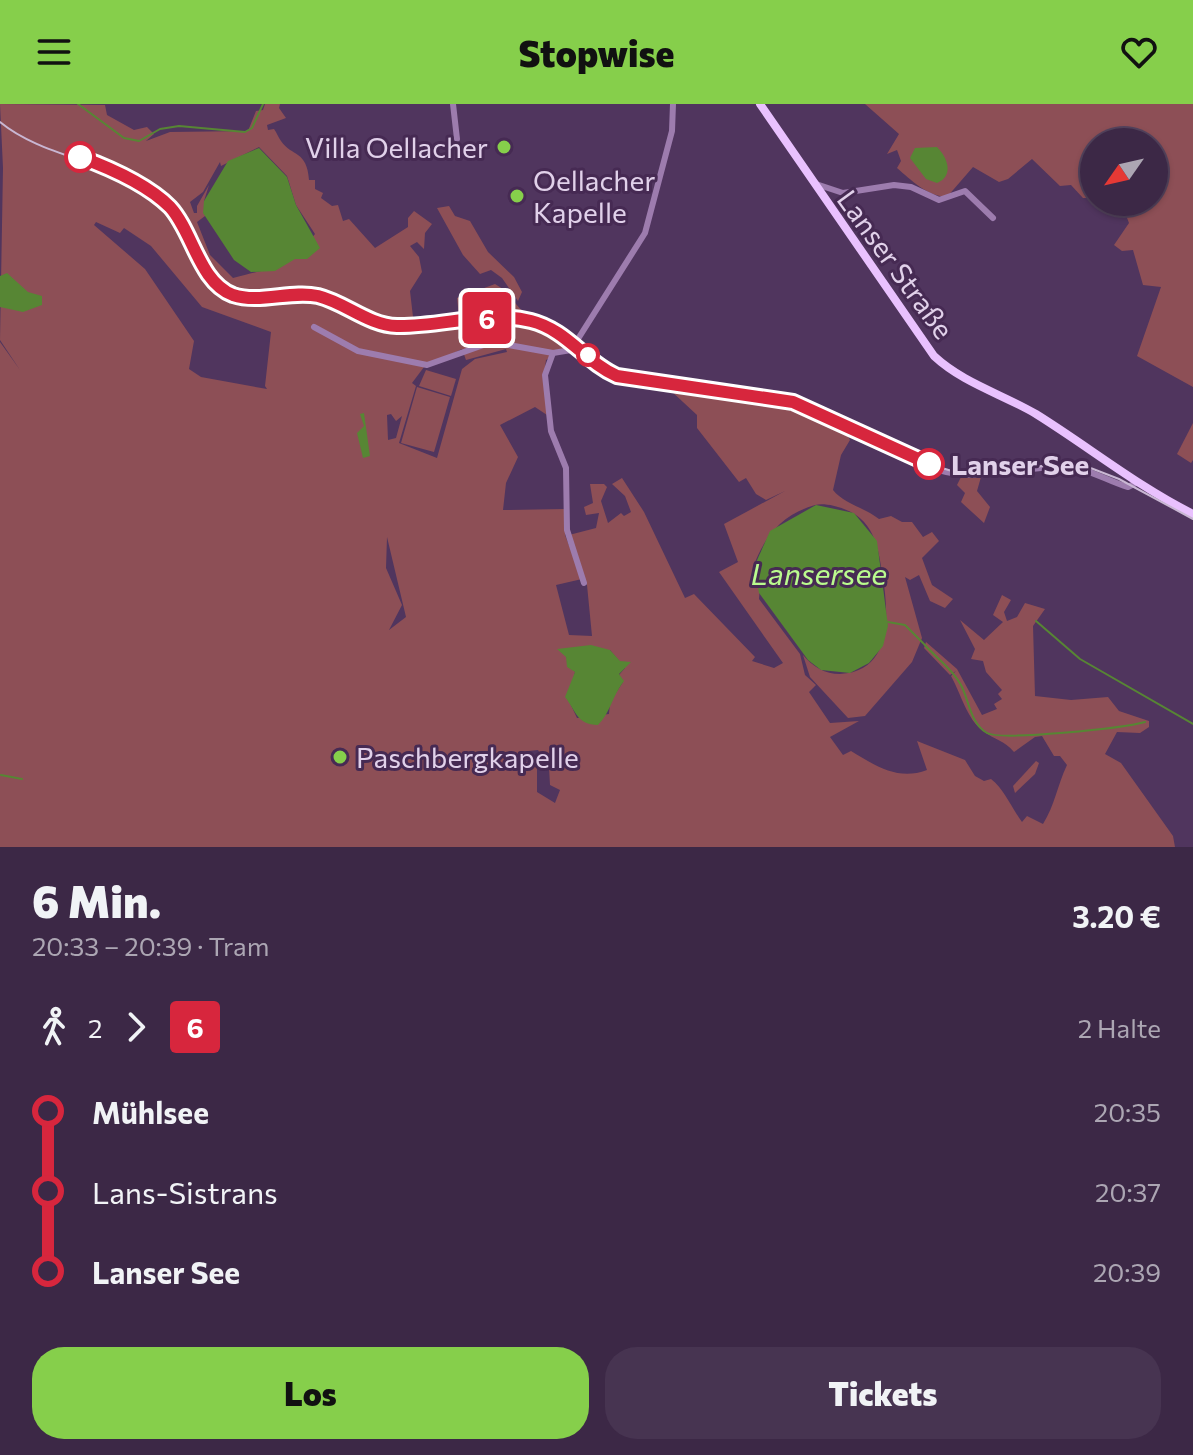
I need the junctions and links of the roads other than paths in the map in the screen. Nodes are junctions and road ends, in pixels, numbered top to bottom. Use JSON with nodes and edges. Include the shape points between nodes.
{"nodes":[{"id":1,"x":453,"y":104,"type":"edge"},
{"id":2,"x":673,"y":104,"type":"edge"},
{"id":3,"x":760,"y":104,"type":"edge"},
{"id":4,"x":457,"y":139,"type":"dead end"},
{"id":5,"x":812,"y":183,"type":"junction"},
{"id":6,"x":993,"y":218,"type":"dead end"},
{"id":7,"x":314,"y":327,"type":"dead end"},
{"id":8,"x":553,"y":353,"type":"junction"},
{"id":9,"x":938,"y":470,"type":"dead end"},
{"id":10,"x":1132,"y":485,"type":"junction"},
{"id":11,"x":1193,"y":514,"type":"edge"},
{"id":12,"x":584,"y":583,"type":"dead end"}],
"edges":[{"from":1,"to":4,"type":"street"},
{"from":2,"to":8,"type":"street","via":[[672,131],[645,233],[577,344]]},
{"from":3,"to":5,"type":"main road","name":"Lanser Straße"},
{"from":5,"to":6,"type":"street","via":[[843,193],[911,187],[939,200],[965,191]]},
{"from":5,"to":10,"type":"main road","name":"Lanser Straße","via":[[940,361],[1038,416]]},
{"from":7,"to":8,"type":"street","via":[[360,352],[427,365],[492,342]]},
{"from":8,"to":12,"type":"street","via":[[545,375],[551,431],[566,468],[569,540]]},
{"from":9,"to":10,"type":"street","via":[[972,477],[1073,467]]},
{"from":10,"to":11,"type":"main road","name":"Lanser Straße"}]}
